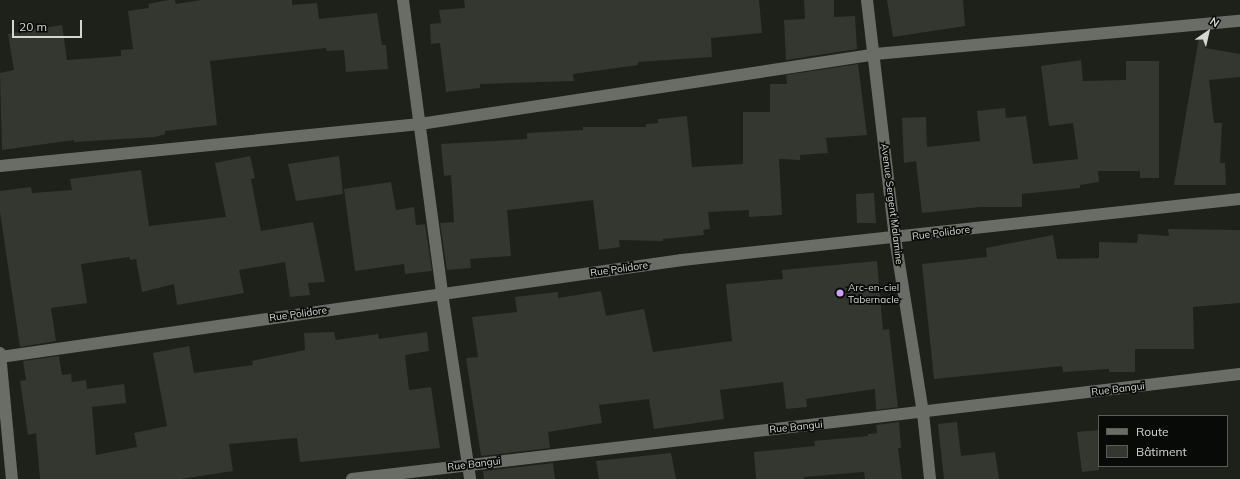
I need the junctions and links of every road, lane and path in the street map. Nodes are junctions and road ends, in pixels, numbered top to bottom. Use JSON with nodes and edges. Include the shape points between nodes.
{"nodes":[{"id":1,"x":403,"y":0,"type":"edge"},
{"id":2,"x":867,"y":0,"type":"edge"},
{"id":3,"x":1240,"y":21,"type":"edge"},
{"id":4,"x":874,"y":54,"type":"junction"},
{"id":5,"x":420,"y":124,"type":"junction"},
{"id":6,"x":0,"y":166,"type":"edge"},
{"id":7,"x":1240,"y":199,"type":"edge"},
{"id":8,"x":895,"y":238,"type":"junction"},
{"id":9,"x":442,"y":293,"type":"junction"},
{"id":10,"x":0,"y":353,"type":"edge"},
{"id":11,"x":0,"y":357,"type":"edge"},
{"id":12,"x":1240,"y":374,"type":"edge"},
{"id":13,"x":923,"y":413,"type":"junction"},
{"id":14,"x":469,"y":464,"type":"junction"},
{"id":15,"x":12,"y":479,"type":"edge"},
{"id":16,"x":352,"y":479,"type":"edge"},
{"id":17,"x":470,"y":479,"type":"edge"},
{"id":18,"x":930,"y":479,"type":"edge"}],
"edges":[{"from":1,"to":5,"type":"street"},
{"from":2,"to":4,"type":"street","name":"Avenue Sergent Malamine"},
{"from":3,"to":4,"type":"street"},
{"from":4,"to":5,"type":"street"},
{"from":4,"to":8,"type":"street","name":"Avenue Sergent Malamine"},
{"from":5,"to":6,"type":"street"},
{"from":5,"to":9,"type":"street"},
{"from":7,"to":8,"type":"street","name":"Rue Polidore"},
{"from":8,"to":9,"type":"street","name":"Rue Polidore","via":[[682,260]]},
{"from":8,"to":13,"type":"street","name":"Avenue Sergent Malamine"},
{"from":9,"to":11,"type":"street","name":"Rue Polidore"},
{"from":9,"to":14,"type":"street"},
{"from":10,"to":11,"type":"street"},
{"from":11,"to":15,"type":"street"},
{"from":12,"to":13,"type":"street","name":"Rue Bangui"},
{"from":13,"to":14,"type":"street","name":"Rue Bangui"},
{"from":13,"to":18,"type":"street","name":"Avenue Sergent Malamine"},
{"from":14,"to":16,"type":"street","name":"Rue Bangui"},
{"from":14,"to":17,"type":"street"}]}
